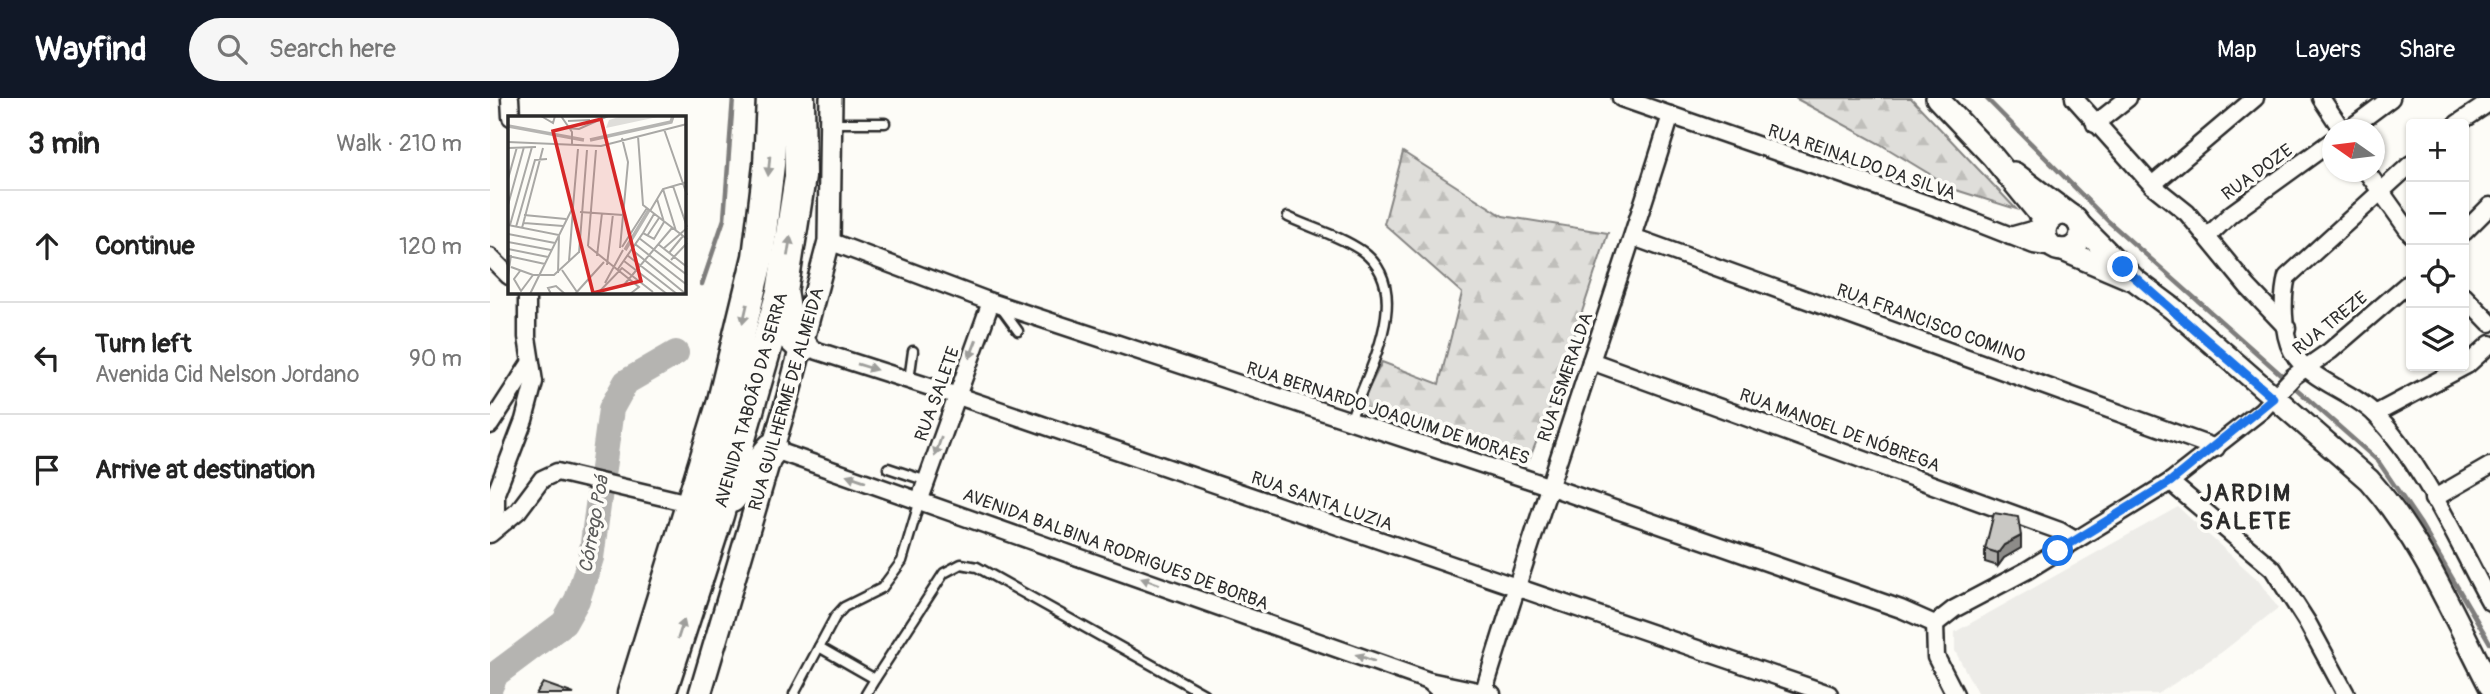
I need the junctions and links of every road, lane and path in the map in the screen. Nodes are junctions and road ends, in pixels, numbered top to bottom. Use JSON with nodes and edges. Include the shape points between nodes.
{"nodes":[{"id":1,"x":510,"y":98,"type":"edge"},
{"id":2,"x":772,"y":98,"type":"edge"},
{"id":3,"x":799,"y":98,"type":"edge"},
{"id":4,"x":831,"y":98,"type":"edge"},
{"id":5,"x":1621,"y":98,"type":"edge"},
{"id":6,"x":1937,"y":98,"type":"edge"},
{"id":7,"x":2074,"y":98,"type":"edge"},
{"id":8,"x":2128,"y":98,"type":"edge"},
{"id":9,"x":2255,"y":98,"type":"edge"},
{"id":10,"x":2321,"y":98,"type":"edge"},
{"id":11,"x":2391,"y":98,"type":"edge"},
{"id":12,"x":2490,"y":100,"type":"edge"},
{"id":13,"x":1671,"y":115,"type":"junction"},
{"id":14,"x":511,"y":116,"type":"edge"},
{"id":15,"x":2335,"y":119,"type":"edge"},
{"id":16,"x":2363,"y":119,"type":"edge"},
{"id":17,"x":2464,"y":119,"type":"edge"},
{"id":18,"x":831,"y":122,"type":"junction"},
{"id":19,"x":886,"y":123,"type":"dead end"},
{"id":20,"x":2095,"y":124,"type":"junction"},
{"id":21,"x":2322,"y":149,"type":"edge"},
{"id":22,"x":1993,"y":157,"type":"junction"},
{"id":23,"x":2406,"y":168,"type":"edge"},
{"id":24,"x":2374,"y":182,"type":"edge"},
{"id":25,"x":2152,"y":185,"type":"junction"},
{"id":26,"x":2380,"y":191,"type":"junction"},
{"id":27,"x":2490,"y":206,"type":"edge"},
{"id":28,"x":1288,"y":217,"type":"dead end"},
{"id":29,"x":2075,"y":220,"type":"junction"},
{"id":30,"x":2046,"y":225,"type":"junction"},
{"id":31,"x":2406,"y":227,"type":"edge"},
{"id":32,"x":2469,"y":227,"type":"edge"},
{"id":33,"x":2010,"y":236,"type":"junction"},
{"id":34,"x":1633,"y":237,"type":"junction"},
{"id":35,"x":2207,"y":237,"type":"junction"},
{"id":36,"x":829,"y":241,"type":"junction"},
{"id":37,"x":2059,"y":249,"type":"junction"},
{"id":38,"x":490,"y":257,"type":"edge"},
{"id":39,"x":508,"y":275,"type":"edge"},
{"id":40,"x":2136,"y":281,"type":"junction"},
{"id":41,"x":2406,"y":285,"type":"edge"},
{"id":42,"x":782,"y":292,"type":"junction"},
{"id":43,"x":526,"y":294,"type":"edge"},
{"id":44,"x":2469,"y":301,"type":"edge"},
{"id":45,"x":995,"y":303,"type":"junction"},
{"id":46,"x":2490,"y":323,"type":"edge"},
{"id":47,"x":2287,"y":328,"type":"junction"},
{"id":48,"x":1018,"y":331,"type":"dead end"},
{"id":49,"x":2490,"y":345,"type":"edge"},
{"id":50,"x":802,"y":346,"type":"junction"},
{"id":51,"x":914,"y":351,"type":"dead end"},
{"id":52,"x":1591,"y":361,"type":"junction"},
{"id":53,"x":529,"y":365,"type":"junction"},
{"id":54,"x":909,"y":380,"type":"junction"},
{"id":55,"x":2290,"y":382,"type":"junction"},
{"id":56,"x":955,"y":395,"type":"junction"},
{"id":57,"x":2375,"y":414,"type":"junction"},
{"id":58,"x":1350,"y":421,"type":"junction"},
{"id":59,"x":490,"y":425,"type":"edge"},
{"id":60,"x":2216,"y":447,"type":"junction"},
{"id":61,"x":772,"y":449,"type":"junction"},
{"id":62,"x":2490,"y":466,"type":"edge"},
{"id":63,"x":888,"y":468,"type":"dead end"},
{"id":64,"x":926,"y":481,"type":"junction"},
{"id":65,"x":2170,"y":482,"type":"junction"},
{"id":66,"x":1548,"y":486,"type":"junction"},
{"id":67,"x":920,"y":499,"type":"junction"},
{"id":68,"x":2433,"y":499,"type":"junction"},
{"id":69,"x":705,"y":509,"type":"junction"},
{"id":70,"x":490,"y":527,"type":"edge"},
{"id":71,"x":490,"y":534,"type":"edge"},
{"id":72,"x":2075,"y":540,"type":"junction"},
{"id":73,"x":1516,"y":588,"type":"junction"},
{"id":74,"x":2490,"y":602,"type":"edge"},
{"id":75,"x":1935,"y":624,"type":"junction"},
{"id":76,"x":818,"y":647,"type":"junction"},
{"id":77,"x":875,"y":679,"type":"junction"},
{"id":78,"x":1429,"y":681,"type":"junction"},
{"id":79,"x":2490,"y":686,"type":"edge"},
{"id":80,"x":1488,"y":693,"type":"edge"},
{"id":81,"x":633,"y":694,"type":"edge"},
{"id":82,"x":660,"y":694,"type":"edge"},
{"id":83,"x":700,"y":694,"type":"edge"},
{"id":84,"x":794,"y":694,"type":"edge"},
{"id":85,"x":866,"y":694,"type":"edge"},
{"id":86,"x":1204,"y":694,"type":"edge"},
{"id":87,"x":1443,"y":694,"type":"edge"},
{"id":88,"x":1829,"y":694,"type":"edge"},
{"id":89,"x":1955,"y":694,"type":"edge"},
{"id":90,"x":2346,"y":694,"type":"edge"}],
"edges":[{"from":1,"to":14,"type":"street"},
{"from":2,"to":69,"type":"highway","name":"AVENIDA TABOÃO DA SERRA","one_way":true,"via":[[758,257],[722,405]]},
{"from":42,"to":3,"type":"highway","name":"AVENIDA TABOÃO DA SERRA","one_way":true,"via":[[800,177]]},
{"from":4,"to":18,"type":"street","name":"RUA GUILHERME DE ALMEIDA"},
{"from":5,"to":13,"type":"street","name":"RUA REINALDO DA SILVA"},
{"from":6,"to":22,"type":"street"},
{"from":7,"to":20,"type":"street"},
{"from":8,"to":20,"type":"street"},
{"from":9,"to":25,"type":"street"},
{"from":10,"to":15,"type":"street"},
{"from":11,"to":16,"type":"street"},
{"from":12,"to":17,"type":"street"},
{"from":13,"to":33,"type":"street","name":"RUA REINALDO DA SILVA"},
{"from":13,"to":34,"type":"street","name":"RUA ESMERALDA"},
{"from":18,"to":19,"type":"lane"},
{"from":18,"to":36,"type":"street","name":"RUA GUILHERME DE ALMEIDA"},
{"from":20,"to":25,"type":"street"},
{"from":21,"to":35,"type":"street","name":"RUA DOZE","via":[[2231,214]]},
{"from":22,"to":29,"type":"street"},
{"from":22,"to":30,"type":"street"},
{"from":23,"to":26,"type":"street"},
{"from":24,"to":26,"type":"street"},
{"from":25,"to":35,"type":"street","via":[[2188,213]]},
{"from":26,"to":31,"type":"street"},
{"from":26,"to":47,"type":"street","via":[[2287,277]]},
{"from":27,"to":32,"type":"street"},
{"from":28,"to":58,"type":"lane","via":[[1362,251],[1377,268],[1387,292],[1385,335]]},
{"from":29,"to":30,"type":"street","via":[[2057,215]]},
{"from":29,"to":37,"type":"street","via":[[2078,241]]},
{"from":29,"to":40,"type":"street"},
{"from":30,"to":33,"type":"street"},
{"from":30,"to":37,"type":"street","via":[[2046,238]]},
{"from":33,"to":37,"type":"street","name":"RUA REINALDO DA SILVA"},
{"from":34,"to":52,"type":"street","name":"RUA ESMERALDA"},
{"from":34,"to":60,"type":"street","name":"RUA FRANCISCO COMINO"},
{"from":35,"to":47,"type":"street"},
{"from":36,"to":45,"type":"street","name":"RUA BERNARDO JOAQUIM DE MORAES"},
{"from":36,"to":50,"type":"street","name":"RUA GUILHERME DE ALMEIDA"},
{"from":37,"to":40,"type":"street"},
{"from":38,"to":39,"type":"street"},
{"from":40,"to":55,"type":"street"},
{"from":41,"to":55,"type":"street","name":"RUA TREZE"},
{"from":42,"to":50,"type":"highway","via":[[789,334]]},
{"from":42,"to":69,"type":"highway","name":"AVENIDA TABOÃO DA SERRA"},
{"from":43,"to":53,"type":"street"},
{"from":44,"to":46,"type":"street"},
{"from":45,"to":48,"type":"lane"},
{"from":45,"to":56,"type":"street","name":"RUA SALETE","one_way":true},
{"from":45,"to":58,"type":"street","name":"RUA BERNARDO JOAQUIM DE MORAES"},
{"from":47,"to":55,"type":"street"},
{"from":49,"to":57,"type":"street","via":[[2467,365]]},
{"from":50,"to":54,"type":"street","name":"RUA SANTA LUZIA","one_way":true},
{"from":50,"to":61,"type":"street","name":"RUA GUILHERME DE ALMEIDA"},
{"from":51,"to":54,"type":"lane"},
{"from":52,"to":66,"type":"street","name":"RUA ESMERALDA"},
{"from":52,"to":72,"type":"street","name":"RUA MANOEL DE NÓBREGA"},
{"from":53,"to":59,"type":"street"},
{"from":53,"to":70,"type":"street","via":[[532,394],[496,493]]},
{"from":54,"to":56,"type":"street","name":"RUA SANTA LUZIA"},
{"from":55,"to":57,"type":"street"},
{"from":55,"to":60,"type":"street","name":"RUA TREZE"},
{"from":55,"to":79,"type":"street","via":[[2394,509]]},
{"from":56,"to":64,"type":"street","name":"RUA SALETE","one_way":true},
{"from":56,"to":73,"type":"street","name":"RUA SANTA LUZIA"},
{"from":57,"to":68,"type":"street"},
{"from":58,"to":66,"type":"street","name":"RUA BERNARDO JOAQUIM DE MORAES"},
{"from":60,"to":65,"type":"street","name":"RUA TREZE"},
{"from":67,"to":61,"type":"street","name":"AVENIDA BALBINA RODRIGUES DE BORBA","one_way":true},
{"from":61,"to":69,"type":"highway"},
{"from":61,"to":83,"type":"street","name":"RUA GUILHERME DE ALMEIDA"},
{"from":62,"to":68,"type":"street"},
{"from":63,"to":64,"type":"lane"},
{"from":64,"to":67,"type":"street","name":"RUA SALETE"},
{"from":65,"to":72,"type":"street","name":"RUA TREZE"},
{"from":65,"to":90,"type":"street","via":[[2273,569]]},
{"from":66,"to":73,"type":"street","name":"RUA ESMERALDA"},
{"from":66,"to":75,"type":"street","name":"RUA BERNARDO JOAQUIM DE MORAES"},
{"from":67,"to":76,"type":"lane","via":[[902,561],[882,588],[835,617]]},
{"from":78,"to":67,"type":"street","name":"AVENIDA BALBINA RODRIGUES DE BORBA","one_way":true},
{"from":68,"to":74,"type":"street"},
{"from":69,"to":71,"type":"street","via":[[557,472],[548,474],[518,511]]},
{"from":69,"to":81,"type":"highway","via":[[660,610]]},
{"from":82,"to":69,"type":"highway","name":"AVENIDA TABOÃO DA SERRA","one_way":true},
{"from":72,"to":75,"type":"street","name":"RUA TREZE"},
{"from":73,"to":80,"type":"street","name":"RUA ESMERALDA"},
{"from":73,"to":88,"type":"street","name":"RUA SANTA LUZIA"},
{"from":75,"to":89,"type":"street","via":[[1936,657]]},
{"from":76,"to":77,"type":"lane"},
{"from":76,"to":84,"type":"lane"},
{"from":77,"to":85,"type":"lane"},
{"from":77,"to":86,"type":"lane","via":[[944,573],[961,564],[976,567]]},
{"from":78,"to":80,"type":"street"},
{"from":78,"to":87,"type":"street","name":"AVENIDA BALBINA RODRIGUES DE BORBA"}]}
